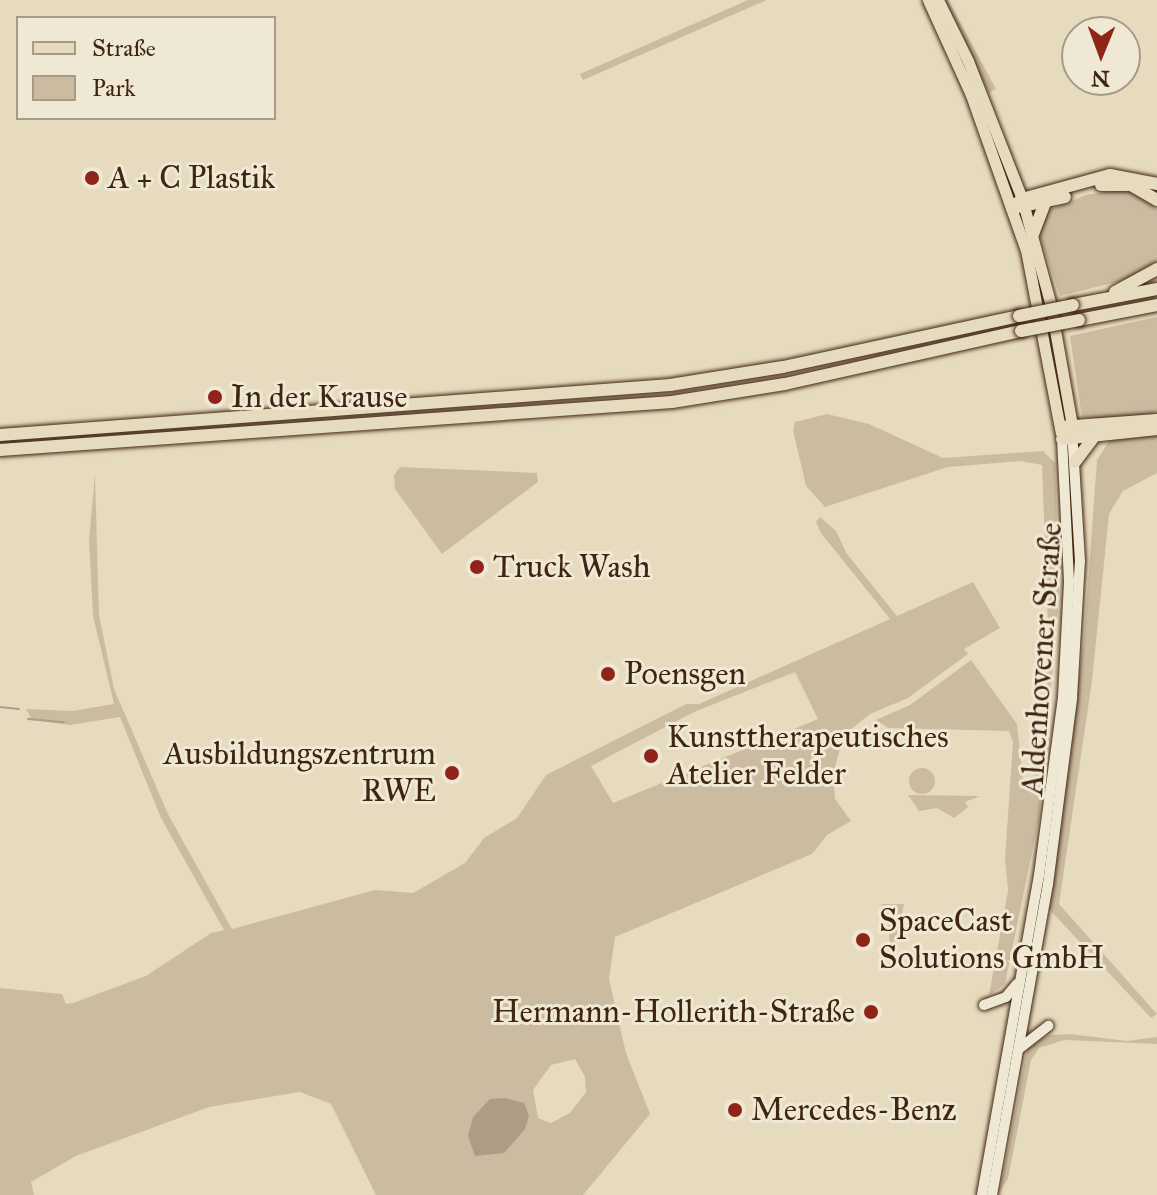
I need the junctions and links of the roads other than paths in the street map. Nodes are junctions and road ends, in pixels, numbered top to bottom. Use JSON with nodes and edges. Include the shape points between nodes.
{"nodes":[{"id":1,"x":928,"y":0,"type":"edge"},
{"id":2,"x":938,"y":0,"type":"edge"},
{"id":3,"x":1157,"y":184,"type":"edge"},
{"id":4,"x":1157,"y":200,"type":"edge"},
{"id":5,"x":1045,"y":203,"type":"junction"},
{"id":6,"x":1020,"y":205,"type":"junction"},
{"id":7,"x":1033,"y":234,"type":"junction"},
{"id":8,"x":1157,"y":269,"type":"edge"},
{"id":9,"x":1157,"y":289,"type":"edge"},
{"id":10,"x":1095,"y":301,"type":"junction"},
{"id":11,"x":1157,"y":305,"type":"edge"},
{"id":12,"x":1157,"y":420,"type":"edge"},
{"id":13,"x":1157,"y":429,"type":"edge"},
{"id":14,"x":1067,"y":432,"type":"junction"},
{"id":15,"x":0,"y":435,"type":"edge"},
{"id":16,"x":1096,"y":436,"type":"junction"},
{"id":17,"x":0,"y":450,"type":"edge"},
{"id":18,"x":1075,"y":462,"type":"junction"},
{"id":19,"x":1018,"y":982,"type":"junction"},
{"id":20,"x":984,"y":1005,"type":"dead end"},
{"id":21,"x":1048,"y":1026,"type":"dead end"},
{"id":22,"x":1018,"y":1049,"type":"junction"},
{"id":23,"x":982,"y":1195,"type":"edge"},
{"id":24,"x":992,"y":1195,"type":"edge"}],
"edges":[{"from":1,"to":6,"type":"main road","name":"Aldenhovener Straße"},
{"from":2,"to":6,"type":"main road","name":"Aldenhovener Straße","via":[[968,61]]},
{"from":3,"to":6,"type":"highway","via":[[1110,175]]},
{"from":4,"to":5,"type":"highway","via":[[1143,189],[1119,183]]},
{"from":5,"to":6,"type":"highway"},
{"from":5,"to":7,"type":"highway"},
{"from":6,"to":7,"type":"main road","name":"Aldenhovener Straße"},
{"from":6,"to":14,"type":"main road","name":"Aldenhovener Straße"},
{"from":7,"to":14,"type":"main road","name":"Aldenhovener Straße"},
{"from":8,"to":10,"type":"highway"},
{"from":9,"to":10,"type":"highway"},
{"from":10,"to":15,"type":"highway","bridge":true,"via":[[783,367],[670,385]]},
{"from":11,"to":17,"type":"highway","bridge":true,"via":[[785,384],[672,402]]},
{"from":12,"to":14,"type":"highway"},
{"from":13,"to":16,"type":"highway"},
{"from":14,"to":16,"type":"highway"},
{"from":14,"to":18,"type":"main road","name":"Aldenhovener Straße"},
{"from":14,"to":19,"type":"main road","name":"Aldenhovener Straße","via":[[1064,683],[1047,822]]},
{"from":16,"to":18,"type":"highway","via":[[1084,444]]},
{"from":18,"to":22,"type":"main road","name":"Aldenhovener Straße","via":[[1080,561],[1072,698]]},
{"from":19,"to":20,"type":"main road","via":[[1006,997]]},
{"from":19,"to":23,"type":"main road","name":"Aldenhovener Straße"},
{"from":21,"to":22,"type":"main road"},
{"from":22,"to":24,"type":"main road","name":"Aldenhovener Straße"}]}
